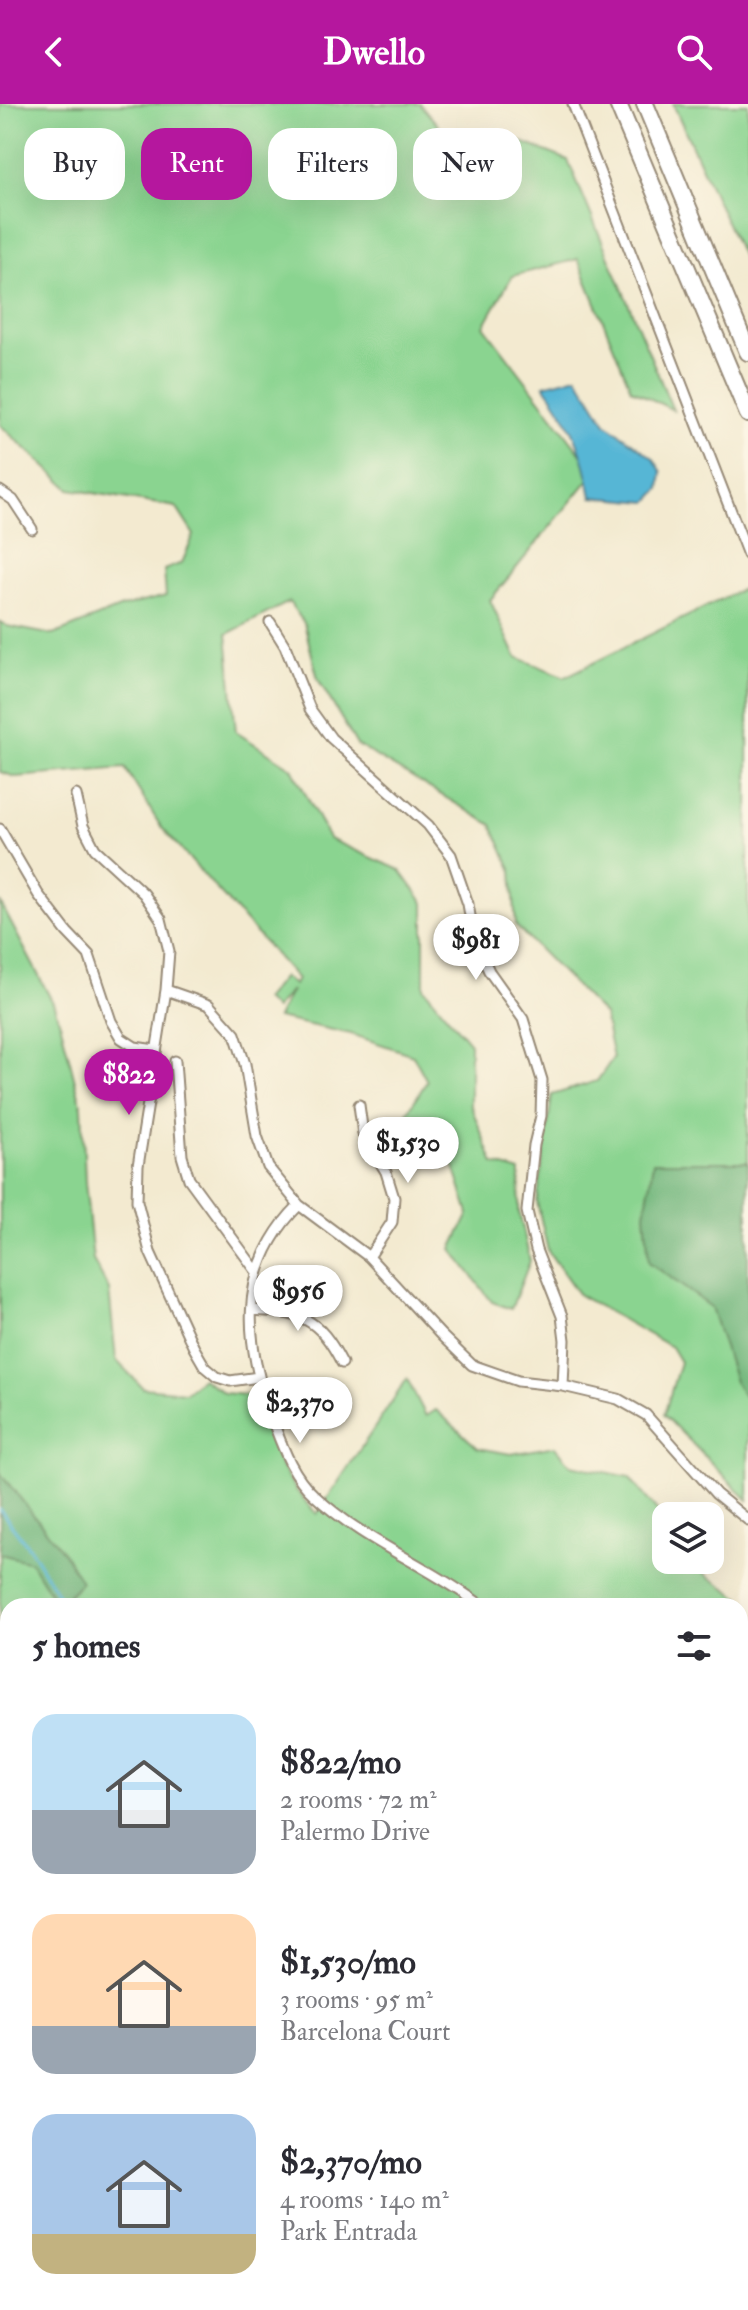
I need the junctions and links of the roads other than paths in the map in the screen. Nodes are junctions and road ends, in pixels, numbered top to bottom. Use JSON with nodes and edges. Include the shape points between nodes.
{"nodes":[{"id":1,"x":573,"y":104,"type":"edge"},
{"id":2,"x":618,"y":104,"type":"edge"},
{"id":3,"x":645,"y":104,"type":"edge"},
{"id":4,"x":748,"y":352,"type":"edge"},
{"id":5,"x":748,"y":414,"type":"edge"},
{"id":6,"x":0,"y":491,"type":"edge"},
{"id":7,"x":32,"y":529,"type":"dead end"},
{"id":8,"x":748,"y":555,"type":"edge"},
{"id":9,"x":270,"y":622,"type":"dead end"},
{"id":10,"x":76,"y":795,"type":"dead end"},
{"id":11,"x":0,"y":829,"type":"edge"},
{"id":12,"x":166,"y":990,"type":"junction"},
{"id":13,"x":155,"y":1050,"type":"junction"},
{"id":14,"x":175,"y":1061,"type":"dead end"},
{"id":15,"x":359,"y":1105,"type":"dead end"},
{"id":16,"x":299,"y":1205,"type":"junction"},
{"id":17,"x":369,"y":1257,"type":"junction"},
{"id":18,"x":257,"y":1272,"type":"junction"},
{"id":19,"x":252,"y":1310,"type":"junction"},
{"id":20,"x":342,"y":1363,"type":"dead end"},
{"id":21,"x":259,"y":1377,"type":"junction"},
{"id":22,"x":563,"y":1386,"type":"junction"},
{"id":23,"x":748,"y":1520,"type":"edge"},
{"id":24,"x":470,"y":1598,"type":"edge"}],
"edges":[{"from":1,"to":8,"type":"street"},
{"from":2,"to":5,"type":"highway"},
{"from":3,"to":4,"type":"highway"},
{"from":6,"to":7,"type":"street","via":[[13,500]]},
{"from":9,"to":22,"type":"street","via":[[310,709],[331,738],[428,825],[451,855],[474,939],[523,1019],[542,1080],[527,1211],[562,1316]]},
{"from":10,"to":12,"type":"street","via":[[95,849],[144,894],[161,919],[169,951]]},
{"from":11,"to":13,"type":"street","via":[[38,894],[89,955],[121,1038]]},
{"from":12,"to":13,"type":"street"},
{"from":12,"to":16,"type":"street","via":[[209,1005],[235,1034],[268,1167]]},
{"from":13,"to":21,"type":"street","via":[[137,1201],[150,1252],[205,1367],[230,1381]]},
{"from":14,"to":18,"type":"street","via":[[182,1156],[189,1179]]},
{"from":15,"to":17,"type":"street","via":[[363,1134],[386,1172],[394,1198],[392,1222]]},
{"from":16,"to":17,"type":"street"},
{"from":16,"to":18,"type":"street","via":[[273,1235]]},
{"from":17,"to":22,"type":"street","via":[[472,1365],[518,1381]]},
{"from":18,"to":19,"type":"street"},
{"from":19,"to":20,"type":"street","via":[[290,1312],[308,1319]]},
{"from":19,"to":21,"type":"street"},
{"from":21,"to":24,"type":"street","via":[[291,1466],[310,1492],[343,1521]]},
{"from":22,"to":23,"type":"street","via":[[618,1399],[646,1415],[716,1494]]}]}
